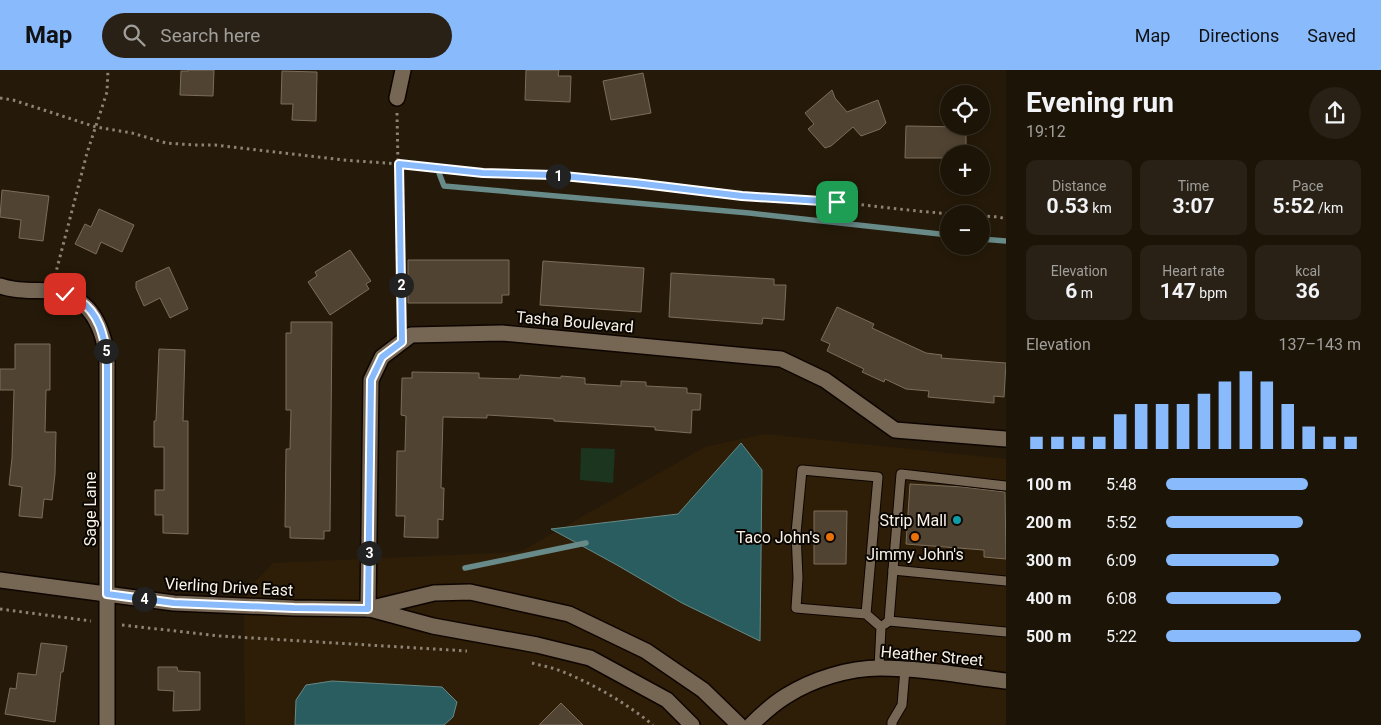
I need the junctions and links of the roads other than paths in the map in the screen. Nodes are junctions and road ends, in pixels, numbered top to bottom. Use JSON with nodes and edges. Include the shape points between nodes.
{"nodes":[{"id":1,"x":403,"y":70,"type":"edge"},
{"id":2,"x":397,"y":98,"type":"road end"},
{"id":3,"x":0,"y":286,"type":"edge"},
{"id":4,"x":1006,"y":440,"type":"edge"},
{"id":5,"x":1006,"y":486,"type":"edge"},
{"id":6,"x":893,"y":570,"type":"junction"},
{"id":7,"x":0,"y":580,"type":"edge"},
{"id":8,"x":1006,"y":581,"type":"edge"},
{"id":9,"x":107,"y":594,"type":"junction"},
{"id":10,"x":368,"y":609,"type":"junction"},
{"id":11,"x":866,"y":614,"type":"junction"},
{"id":12,"x":885,"y":624,"type":"junction"},
{"id":13,"x":1006,"y":632,"type":"edge"},
{"id":14,"x":879,"y":668,"type":"junction"},
{"id":15,"x":905,"y":669,"type":"junction"},
{"id":16,"x":1006,"y":681,"type":"edge"},
{"id":17,"x":107,"y":725,"type":"edge"},
{"id":18,"x":692,"y":725,"type":"edge"},
{"id":19,"x":738,"y":725,"type":"edge"},
{"id":20,"x":750,"y":725,"type":"edge"},
{"id":21,"x":892,"y":725,"type":"edge"}],
"edges":[{"from":1,"to":2,"type":"street"},
{"from":3,"to":9,"type":"street","name":"Sage Lane","via":[[52,291],[80,301],[98,322],[104,339],[107,357]]},
{"from":4,"to":10,"type":"street","name":"Tasha Boulevard","via":[[895,430],[825,380],[781,359],[502,333],[411,335],[382,357],[371,380]]},
{"from":5,"to":6,"type":"lane","via":[[901,474]]},
{"from":6,"to":8,"type":"lane"},
{"from":6,"to":12,"type":"lane"},
{"from":7,"to":9,"type":"street","name":"Vierling Drive East"},
{"from":9,"to":10,"type":"street","name":"Vierling Drive East","via":[[174,603]]},
{"from":9,"to":17,"type":"street","name":"Sage Lane"},
{"from":10,"to":18,"type":"street","name":"Vierling Drive East","via":[[433,626],[590,658],[666,700]]},
{"from":10,"to":19,"type":"street","name":"Vierling Drive East","via":[[434,593],[470,592],[569,614],[646,651],[703,690]]},
{"from":11,"to":11,"type":"lane","via":[[878,478],[802,470],[796,533],[796,608]]},
{"from":11,"to":12,"type":"lane"},
{"from":12,"to":13,"type":"lane"},
{"from":12,"to":14,"type":"lane"},
{"from":14,"to":15,"type":"street","name":"Heather Street"},
{"from":14,"to":20,"type":"street","name":"Heather Street","via":[[855,670],[808,684],[766,710]]},
{"from":15,"to":16,"type":"street","name":"Heather Street"},
{"from":15,"to":21,"type":"lane","via":[[902,706]]}]}
